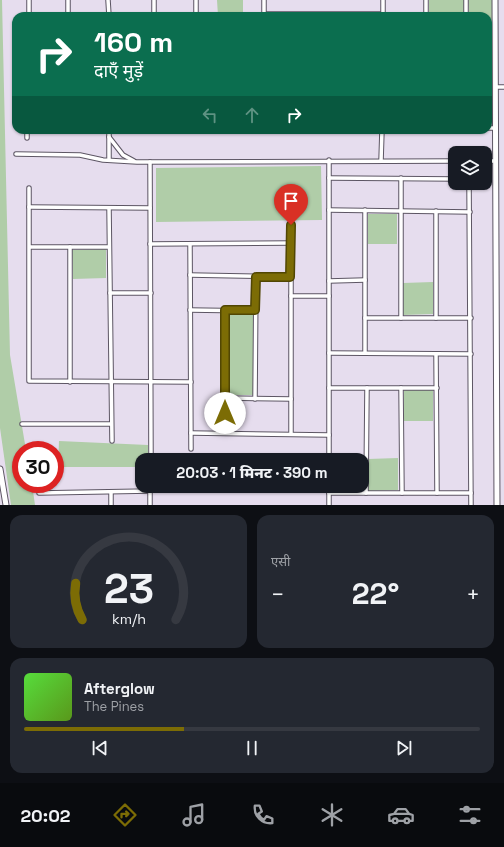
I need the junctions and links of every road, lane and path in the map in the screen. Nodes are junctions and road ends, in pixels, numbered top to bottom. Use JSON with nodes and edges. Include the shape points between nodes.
{"nodes":[{"id":1,"x":29,"y":0,"type":"edge"},
{"id":2,"x":68,"y":0,"type":"edge"},
{"id":3,"x":108,"y":0,"type":"edge"},
{"id":4,"x":154,"y":0,"type":"edge"},
{"id":5,"x":196,"y":0,"type":"edge"},
{"id":6,"x":264,"y":0,"type":"edge"},
{"id":7,"x":382,"y":0,"type":"edge"},
{"id":8,"x":426,"y":0,"type":"edge"},
{"id":9,"x":466,"y":0,"type":"edge"},
{"id":10,"x":495,"y":0,"type":"edge"},
{"id":11,"x":29,"y":12,"type":"edge"},
{"id":12,"x":68,"y":12,"type":"edge"},
{"id":13,"x":108,"y":12,"type":"edge"},
{"id":14,"x":154,"y":12,"type":"edge"},
{"id":15,"x":196,"y":12,"type":"edge"},
{"id":16,"x":264,"y":12,"type":"edge"},
{"id":17,"x":383,"y":12,"type":"edge"},
{"id":18,"x":426,"y":12,"type":"edge"},
{"id":19,"x":466,"y":12,"type":"edge"},
{"id":20,"x":495,"y":87,"type":"junction"},
{"id":21,"x":504,"y":87,"type":"edge"},
{"id":22,"x":495,"y":128,"type":"joint"},
{"id":23,"x":27,"y":134,"type":"edge"},
{"id":24,"x":382,"y":134,"type":"edge"},
{"id":25,"x":109,"y":137,"type":"joint"},
{"id":26,"x":27,"y":138,"type":"dead end"},
{"id":27,"x":16,"y":154,"type":"dead end"},
{"id":28,"x":109,"y":160,"type":"junction"},
{"id":29,"x":329,"y":160,"type":"junction"},
{"id":30,"x":381,"y":160,"type":"junction"},
{"id":31,"x":448,"y":161,"type":"edge"},
{"id":32,"x":492,"y":161,"type":"edge"},
{"id":33,"x":496,"y":161,"type":"junction"},
{"id":34,"x":138,"y":162,"type":"junction"},
{"id":35,"x":150,"y":162,"type":"junction"},
{"id":36,"x":329,"y":178,"type":"junction"},
{"id":37,"x":401,"y":178,"type":"junction"},
{"id":38,"x":448,"y":179,"type":"edge"},
{"id":39,"x":29,"y":188,"type":"dead end"},
{"id":40,"x":469,"y":190,"type":"edge"},
{"id":41,"x":29,"y":207,"type":"junction"},
{"id":42,"x":109,"y":208,"type":"junction"},
{"id":43,"x":150,"y":208,"type":"junction"},
{"id":44,"x":329,"y":210,"type":"junction"},
{"id":45,"x":365,"y":210,"type":"junction"},
{"id":46,"x":401,"y":211,"type":"junction"},
{"id":47,"x":436,"y":211,"type":"junction"},
{"id":48,"x":470,"y":212,"type":"junction"},
{"id":49,"x":291,"y":225,"type":"dead end"},
{"id":50,"x":291,"y":243,"type":"junction"},
{"id":51,"x":150,"y":244,"type":"junction"},
{"id":52,"x":190,"y":244,"type":"junction"},
{"id":53,"x":30,"y":247,"type":"junction"},
{"id":54,"x":70,"y":247,"type":"junction"},
{"id":55,"x":109,"y":247,"type":"junction"},
{"id":56,"x":190,"y":275,"type":"junction"},
{"id":57,"x":256,"y":277,"type":"junction"},
{"id":58,"x":290,"y":277,"type":"junction"},
{"id":59,"x":365,"y":280,"type":"junction"},
{"id":60,"x":329,"y":281,"type":"junction"},
{"id":61,"x":110,"y":293,"type":"junction"},
{"id":62,"x":151,"y":293,"type":"junction"},
{"id":63,"x":291,"y":296,"type":"junction"},
{"id":64,"x":329,"y":296,"type":"junction"},
{"id":65,"x":190,"y":310,"type":"junction"},
{"id":66,"x":225,"y":310,"type":"junction"},
{"id":67,"x":255,"y":310,"type":"junction"},
{"id":68,"x":365,"y":318,"type":"junction"},
{"id":69,"x":400,"y":318,"type":"junction"},
{"id":70,"x":436,"y":318,"type":"junction"},
{"id":71,"x":471,"y":318,"type":"junction"},
{"id":72,"x":329,"y":353,"type":"junction"},
{"id":73,"x":365,"y":353,"type":"junction"},
{"id":74,"x":436,"y":354,"type":"junction"},
{"id":75,"x":471,"y":354,"type":"junction"},
{"id":76,"x":70,"y":382,"type":"junction"},
{"id":77,"x":111,"y":382,"type":"junction"},
{"id":78,"x":151,"y":382,"type":"junction"},
{"id":79,"x":191,"y":382,"type":"junction"},
{"id":80,"x":329,"y":388,"type":"junction"},
{"id":81,"x":367,"y":388,"type":"junction"},
{"id":82,"x":401,"y":388,"type":"junction"},
{"id":83,"x":437,"y":388,"type":"junction"},
{"id":84,"x":225,"y":398,"type":"junction"},
{"id":85,"x":255,"y":399,"type":"junction"},
{"id":86,"x":291,"y":399,"type":"junction"},
{"id":87,"x":22,"y":424,"type":"dead end"},
{"id":88,"x":111,"y":424,"type":"junction"},
{"id":89,"x":191,"y":433,"type":"junction"},
{"id":90,"x":225,"y":433,"type":"junction"},
{"id":91,"x":291,"y":434,"type":"junction"},
{"id":92,"x":329,"y":435,"type":"junction"},
{"id":93,"x":112,"y":441,"type":"dead end"},
{"id":94,"x":191,"y":449,"type":"dead end"},
{"id":95,"x":151,"y":453,"type":"edge"},
{"id":96,"x":329,"y":453,"type":"edge"},
{"id":97,"x":366,"y":453,"type":"edge"},
{"id":98,"x":0,"y":469,"type":"edge"},
{"id":99,"x":135,"y":491,"type":"edge"},
{"id":100,"x":111,"y":492,"type":"junction"},
{"id":101,"x":64,"y":493,"type":"edge"},
{"id":102,"x":150,"y":493,"type":"edge"},
{"id":103,"x":329,"y":493,"type":"edge"},
{"id":104,"x":369,"y":493,"type":"edge"},
{"id":105,"x":402,"y":493,"type":"junction"},
{"id":106,"x":437,"y":493,"type":"junction"},
{"id":107,"x":471,"y":493,"type":"junction"},
{"id":108,"x":6,"y":505,"type":"edge"},
{"id":109,"x":111,"y":505,"type":"edge"},
{"id":110,"x":150,"y":505,"type":"edge"},
{"id":111,"x":329,"y":505,"type":"edge"},
{"id":112,"x":471,"y":505,"type":"edge"},
{"id":113,"x":497,"y":505,"type":"edge"}],
"edges":[{"from":1,"to":11,"type":"street"},
{"from":2,"to":12,"type":"street"},
{"from":3,"to":13,"type":"street"},
{"from":4,"to":14,"type":"street"},
{"from":5,"to":15,"type":"street"},
{"from":6,"to":16,"type":"street"},
{"from":7,"to":17,"type":"street"},
{"from":8,"to":18,"type":"street"},
{"from":9,"to":19,"type":"street"},
{"from":10,"to":20,"type":"street"},
{"from":20,"to":21,"type":"street"},
{"from":20,"to":22,"type":"street"},
{"from":22,"to":33,"type":"street"},
{"from":23,"to":26,"type":"street"},
{"from":24,"to":30,"type":"street"},
{"from":25,"to":28,"type":"street"},
{"from":25,"to":34,"type":"street","via":[[124,155]]},
{"from":27,"to":28,"type":"street","via":[[80,155]]},
{"from":28,"to":34,"type":"street"},
{"from":29,"to":30,"type":"street"},
{"from":29,"to":35,"type":"street"},
{"from":29,"to":36,"type":"street"},
{"from":30,"to":31,"type":"street"},
{"from":32,"to":33,"type":"street"},
{"from":33,"to":113,"type":"street"},
{"from":34,"to":35,"type":"street"},
{"from":35,"to":43,"type":"street"},
{"from":36,"to":37,"type":"street"},
{"from":36,"to":44,"type":"street"},
{"from":37,"to":38,"type":"street"},
{"from":37,"to":46,"type":"street"},
{"from":39,"to":41,"type":"street"},
{"from":40,"to":48,"type":"street"},
{"from":41,"to":42,"type":"street"},
{"from":41,"to":53,"type":"street"},
{"from":42,"to":43,"type":"street"},
{"from":42,"to":55,"type":"street"},
{"from":43,"to":51,"type":"street"},
{"from":44,"to":45,"type":"street"},
{"from":44,"to":60,"type":"street"},
{"from":45,"to":46,"type":"street"},
{"from":45,"to":59,"type":"street"},
{"from":46,"to":47,"type":"street"},
{"from":46,"to":69,"type":"street"},
{"from":47,"to":48,"type":"street"},
{"from":47,"to":70,"type":"street"},
{"from":48,"to":71,"type":"street"},
{"from":49,"to":50,"type":"street"},
{"from":50,"to":52,"type":"street"},
{"from":50,"to":58,"type":"street"},
{"from":51,"to":52,"type":"street"},
{"from":51,"to":62,"type":"street"},
{"from":52,"to":56,"type":"street"},
{"from":53,"to":54,"type":"street"},
{"from":53,"to":76,"type":"street","via":[[29,380]]},
{"from":54,"to":55,"type":"street"},
{"from":54,"to":76,"type":"street"},
{"from":55,"to":61,"type":"street"},
{"from":56,"to":57,"type":"street"},
{"from":56,"to":65,"type":"street"},
{"from":57,"to":58,"type":"street"},
{"from":57,"to":67,"type":"street"},
{"from":58,"to":63,"type":"street"},
{"from":59,"to":60,"type":"street"},
{"from":59,"to":68,"type":"street"},
{"from":60,"to":64,"type":"street"},
{"from":61,"to":62,"type":"street"},
{"from":61,"to":77,"type":"street"},
{"from":62,"to":78,"type":"street"},
{"from":63,"to":64,"type":"street"},
{"from":63,"to":86,"type":"street"},
{"from":64,"to":72,"type":"street"},
{"from":65,"to":66,"type":"street"},
{"from":65,"to":79,"type":"street"},
{"from":66,"to":67,"type":"street"},
{"from":66,"to":84,"type":"street"},
{"from":67,"to":85,"type":"street"},
{"from":68,"to":69,"type":"street"},
{"from":68,"to":73,"type":"street"},
{"from":69,"to":70,"type":"street"},
{"from":70,"to":71,"type":"street"},
{"from":71,"to":75,"type":"street"},
{"from":72,"to":73,"type":"street"},
{"from":72,"to":80,"type":"street"},
{"from":73,"to":74,"type":"street"},
{"from":74,"to":75,"type":"street"},
{"from":74,"to":83,"type":"street"},
{"from":75,"to":107,"type":"street"},
{"from":76,"to":77,"type":"street"},
{"from":77,"to":78,"type":"street"},
{"from":77,"to":88,"type":"street"},
{"from":78,"to":79,"type":"street"},
{"from":78,"to":95,"type":"street"},
{"from":79,"to":89,"type":"street"},
{"from":80,"to":81,"type":"street"},
{"from":80,"to":92,"type":"street"},
{"from":81,"to":82,"type":"street"},
{"from":81,"to":97,"type":"street"},
{"from":82,"to":83,"type":"street"},
{"from":82,"to":105,"type":"street"},
{"from":83,"to":106,"type":"street"},
{"from":84,"to":85,"type":"street"},
{"from":84,"to":90,"type":"street"},
{"from":85,"to":86,"type":"street"},
{"from":86,"to":91,"type":"street"},
{"from":87,"to":88,"type":"street"},
{"from":88,"to":93,"type":"street"},
{"from":89,"to":90,"type":"street"},
{"from":89,"to":94,"type":"street"},
{"from":90,"to":91,"type":"street"},
{"from":91,"to":92,"type":"street"},
{"from":92,"to":96,"type":"street"},
{"from":98,"to":108,"type":"street"},
{"from":99,"to":100,"type":"street"},
{"from":100,"to":101,"type":"street"},
{"from":100,"to":109,"type":"street"},
{"from":102,"to":110,"type":"street"},
{"from":103,"to":111,"type":"street"},
{"from":104,"to":105,"type":"street"},
{"from":105,"to":106,"type":"street"},
{"from":106,"to":107,"type":"street"},
{"from":107,"to":112,"type":"street"}]}
